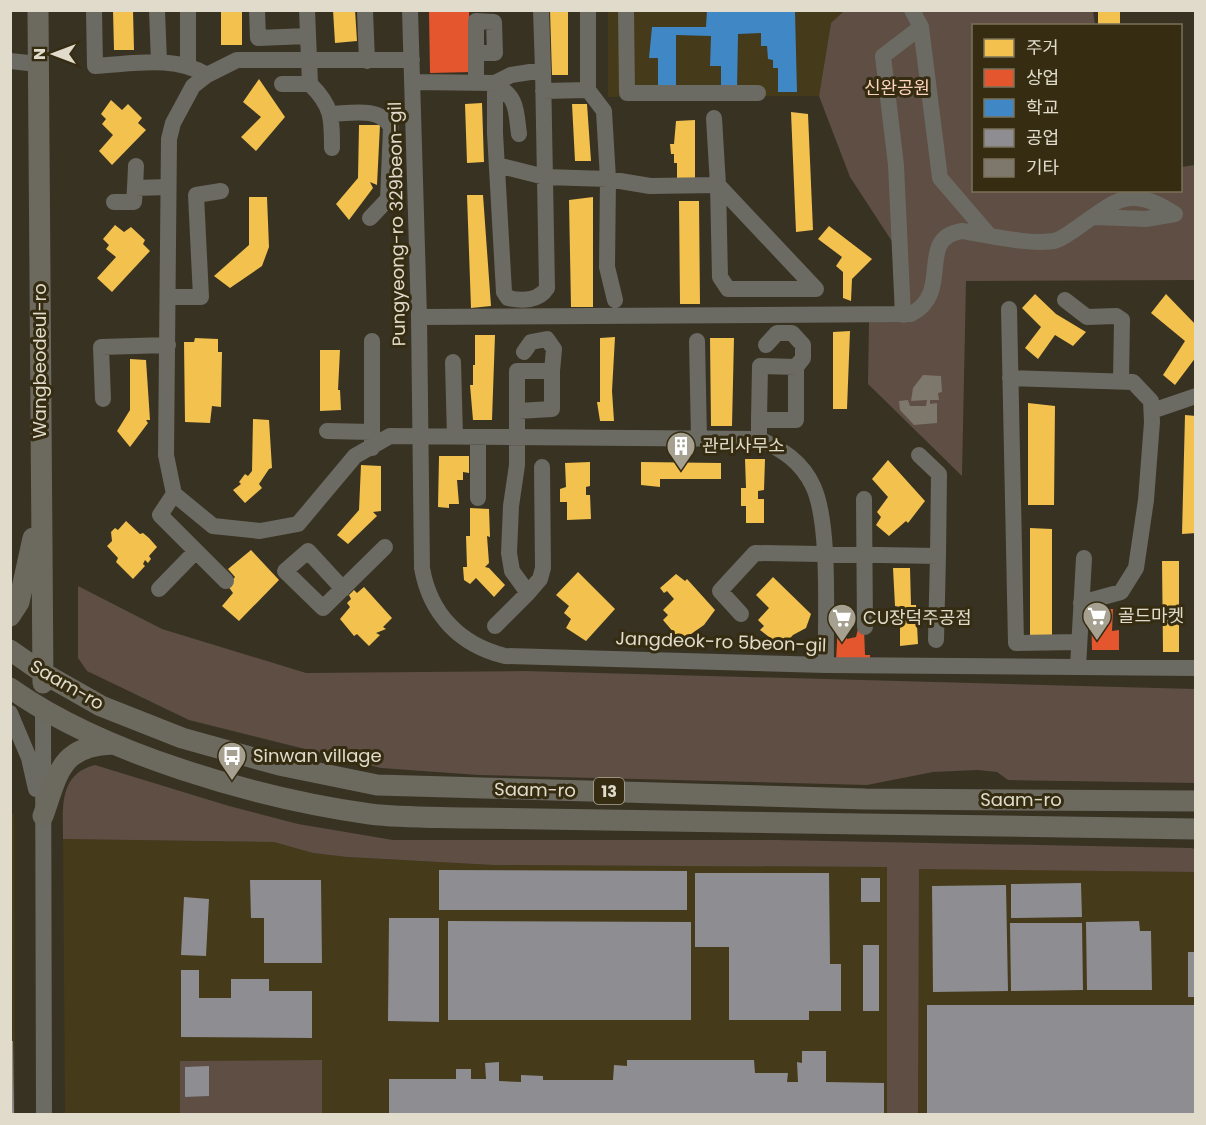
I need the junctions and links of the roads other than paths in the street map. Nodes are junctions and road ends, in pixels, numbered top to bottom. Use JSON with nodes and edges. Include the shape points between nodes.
{"nodes":[{"id":1,"x":38,"y":10,"type":"edge"},
{"id":2,"x":94,"y":10,"type":"edge"},
{"id":3,"x":157,"y":10,"type":"edge"},
{"id":4,"x":188,"y":10,"type":"edge"},
{"id":5,"x":257,"y":10,"type":"edge"},
{"id":6,"x":307,"y":10,"type":"edge"},
{"id":7,"x":365,"y":10,"type":"edge"},
{"id":8,"x":410,"y":10,"type":"edge"},
{"id":9,"x":541,"y":10,"type":"edge"},
{"id":10,"x":588,"y":10,"type":"edge"},
{"id":11,"x":626,"y":10,"type":"edge"},
{"id":12,"x":912,"y":10,"type":"edge"},
{"id":13,"x":921,"y":27,"type":"junction"},
{"id":14,"x":308,"y":36,"type":"junction"},
{"id":15,"x":476,"y":53,"type":"dead end"},
{"id":16,"x":412,"y":60,"type":"junction"},
{"id":17,"x":10,"y":61,"type":"edge"},
{"id":18,"x":368,"y":61,"type":"junction"},
{"id":19,"x":309,"y":62,"type":"junction"},
{"id":20,"x":159,"y":63,"type":"junction"},
{"id":21,"x":38,"y":64,"type":"junction"},
{"id":22,"x":188,"y":64,"type":"junction"},
{"id":23,"x":543,"y":70,"type":"junction"},
{"id":24,"x":207,"y":75,"type":"junction"},
{"id":25,"x":413,"y":82,"type":"junction"},
{"id":26,"x":476,"y":82,"type":"junction"},
{"id":27,"x":282,"y":84,"type":"dead end"},
{"id":28,"x":310,"y":84,"type":"junction"},
{"id":29,"x":495,"y":85,"type":"junction"},
{"id":30,"x":588,"y":90,"type":"junction"},
{"id":31,"x":543,"y":91,"type":"junction"},
{"id":32,"x":758,"y":93,"type":"dead end"},
{"id":33,"x":332,"y":114,"type":"junction"},
{"id":34,"x":714,"y":118,"type":"dead end"},
{"id":35,"x":519,"y":134,"type":"dead end"},
{"id":36,"x":332,"y":148,"type":"dead end"},
{"id":37,"x":496,"y":165,"type":"junction"},
{"id":38,"x":136,"y":166,"type":"dead end"},
{"id":39,"x":545,"y":177,"type":"junction"},
{"id":40,"x":608,"y":179,"type":"junction"},
{"id":41,"x":718,"y":185,"type":"junction"},
{"id":42,"x":168,"y":187,"type":"junction"},
{"id":43,"x":135,"y":188,"type":"junction"},
{"id":44,"x":221,"y":191,"type":"dead end"},
{"id":45,"x":114,"y":202,"type":"dead end"},
{"id":46,"x":1094,"y":217,"type":"dead end"},
{"id":47,"x":370,"y":218,"type":"dead end"},
{"id":48,"x":988,"y":234,"type":"junction"},
{"id":49,"x":168,"y":297,"type":"junction"},
{"id":50,"x":615,"y":300,"type":"dead end"},
{"id":51,"x":1065,"y":300,"type":"dead end"},
{"id":52,"x":1009,"y":309,"type":"dead end"},
{"id":53,"x":903,"y":315,"type":"junction"},
{"id":54,"x":419,"y":317,"type":"junction"},
{"id":55,"x":697,"y":340,"type":"dead end"},
{"id":56,"x":372,"y":341,"type":"dead end"},
{"id":57,"x":168,"y":345,"type":"junction"},
{"id":58,"x":766,"y":345,"type":"dead end"},
{"id":59,"x":524,"y":352,"type":"dead end"},
{"id":60,"x":453,"y":362,"type":"dead end"},
{"id":61,"x":796,"y":367,"type":"junction"},
{"id":62,"x":552,"y":371,"type":"junction"},
{"id":63,"x":1010,"y":378,"type":"junction"},
{"id":64,"x":1121,"y":381,"type":"junction"},
{"id":65,"x":1196,"y":396,"type":"edge"},
{"id":66,"x":103,"y":399,"type":"dead end"},
{"id":67,"x":518,"y":411,"type":"junction"},
{"id":68,"x":1152,"y":411,"type":"junction"},
{"id":69,"x":759,"y":420,"type":"junction"},
{"id":70,"x":327,"y":430,"type":"dead end"},
{"id":71,"x":421,"y":437,"type":"junction"},
{"id":72,"x":455,"y":437,"type":"junction"},
{"id":73,"x":478,"y":437,"type":"junction"},
{"id":74,"x":518,"y":437,"type":"junction"},
{"id":75,"x":699,"y":438,"type":"junction"},
{"id":76,"x":759,"y":439,"type":"junction"},
{"id":77,"x":372,"y":440,"type":"junction"},
{"id":78,"x":919,"y":455,"type":"dead end"},
{"id":79,"x":542,"y":466,"type":"dead end"},
{"id":80,"x":174,"y":494,"type":"junction"},
{"id":81,"x":478,"y":498,"type":"dead end"},
{"id":82,"x":864,"y":500,"type":"dead end"},
{"id":83,"x":41,"y":502,"type":"junction"},
{"id":84,"x":297,"y":524,"type":"junction"},
{"id":85,"x":385,"y":547,"type":"dead end"},
{"id":86,"x":196,"y":551,"type":"junction"},
{"id":87,"x":308,"y":551,"type":"junction"},
{"id":88,"x":864,"y":553,"type":"junction"},
{"id":89,"x":824,"y":554,"type":"junction"},
{"id":90,"x":938,"y":556,"type":"junction"},
{"id":91,"x":1084,"y":558,"type":"dead end"},
{"id":92,"x":226,"y":581,"type":"dead end"},
{"id":93,"x":159,"y":589,"type":"dead end"},
{"id":94,"x":343,"y":589,"type":"junction"},
{"id":95,"x":528,"y":593,"type":"junction"},
{"id":96,"x":1081,"y":603,"type":"junction"},
{"id":97,"x":741,"y":614,"type":"dead end"},
{"id":98,"x":10,"y":616,"type":"edge"},
{"id":99,"x":495,"y":626,"type":"dead end"},
{"id":100,"x":865,"y":627,"type":"dead end"},
{"id":101,"x":936,"y":640,"type":"dead end"},
{"id":102,"x":1079,"y":642,"type":"junction"},
{"id":103,"x":10,"y":650,"type":"edge"},
{"id":104,"x":826,"y":665,"type":"junction"},
{"id":105,"x":1078,"y":667,"type":"junction"},
{"id":106,"x":1196,"y":668,"type":"edge"},
{"id":107,"x":43,"y":673,"type":"junction"},
{"id":108,"x":10,"y":688,"type":"edge"},
{"id":109,"x":43,"y":711,"type":"junction"},
{"id":110,"x":10,"y":713,"type":"edge"},
{"id":111,"x":116,"y":744,"type":"junction"},
{"id":112,"x":1196,"y":801,"type":"edge"},
{"id":113,"x":43,"y":816,"type":"junction"},
{"id":114,"x":1196,"y":829,"type":"edge"},
{"id":115,"x":44,"y":1114,"type":"edge"}],
"edges":[{"from":1,"to":21,"type":"main road","name":"Wangbeodeul-ro"},
{"from":2,"to":20,"type":"street","via":[[95,66]]},
{"from":3,"to":20,"type":"street"},
{"from":4,"to":22,"type":"street"},
{"from":5,"to":14,"type":"street","via":[[258,38]]},
{"from":6,"to":14,"type":"street"},
{"from":7,"to":18,"type":"street"},
{"from":8,"to":16,"type":"street","name":"Pungyeong-ro 329beon-gil"},
{"from":9,"to":23,"type":"street"},
{"from":10,"to":30,"type":"street"},
{"from":11,"to":32,"type":"street","via":[[627,93]]},
{"from":12,"to":13,"type":"street"},
{"from":13,"to":48,"type":"street","via":[[940,178]]},
{"from":13,"to":53,"type":"street","via":[[883,56],[896,165]]},
{"from":14,"to":19,"type":"street"},
{"from":15,"to":26,"type":"street"},
{"from":16,"to":18,"type":"street"},
{"from":16,"to":25,"type":"street","name":"Pungyeong-ro 329beon-gil"},
{"from":17,"to":21,"type":"street"},
{"from":18,"to":19,"type":"street"},
{"from":19,"to":24,"type":"street","via":[[237,60]]},
{"from":19,"to":28,"type":"street"},
{"from":20,"to":22,"type":"street"},
{"from":21,"to":83,"type":"main road","name":"Wangbeodeul-ro"},
{"from":22,"to":24,"type":"street"},
{"from":23,"to":29,"type":"street","via":[[512,75]]},
{"from":23,"to":31,"type":"street"},
{"from":24,"to":42,"type":"street","via":[[189,93],[173,123]]},
{"from":25,"to":26,"type":"street"},
{"from":25,"to":54,"type":"street","name":"Pungyeong-ro 329beon-gil"},
{"from":26,"to":29,"type":"street"},
{"from":27,"to":28,"type":"street"},
{"from":28,"to":33,"type":"street"},
{"from":29,"to":35,"type":"street","via":[[514,99]]},
{"from":29,"to":37,"type":"street"},
{"from":30,"to":31,"type":"street"},
{"from":30,"to":40,"type":"street","via":[[604,111]]},
{"from":31,"to":39,"type":"street"},
{"from":33,"to":36,"type":"street"},
{"from":33,"to":47,"type":"street","via":[[369,112],[387,119],[391,127],[388,199]]},
{"from":34,"to":41,"type":"street"},
{"from":37,"to":39,"type":"street"},
{"from":37,"to":39,"type":"street","via":[[503,282],[508,298],[534,298],[547,288]]},
{"from":38,"to":43,"type":"street"},
{"from":39,"to":40,"type":"street"},
{"from":40,"to":41,"type":"street","via":[[651,186]]},
{"from":40,"to":50,"type":"street","via":[[607,267]]},
{"from":41,"to":41,"type":"street","via":[[722,284],[728,289],[816,290]]},
{"from":42,"to":43,"type":"street"},
{"from":42,"to":49,"type":"street"},
{"from":43,"to":45,"type":"street","via":[[134,202]]},
{"from":44,"to":49,"type":"street","via":[[196,195],[201,297]]},
{"from":46,"to":48,"type":"street","via":[[1056,241]]},
{"from":48,"to":53,"type":"street","via":[[962,231],[951,233],[941,242],[932,295],[924,308]]},
{"from":49,"to":57,"type":"street"},
{"from":51,"to":64,"type":"street","via":[[1087,317],[1116,316],[1122,320]]},
{"from":52,"to":63,"type":"street"},
{"from":53,"to":54,"type":"street"},
{"from":54,"to":71,"type":"street","name":"Pungyeong-ro 329beon-gil"},
{"from":55,"to":75,"type":"street"},
{"from":56,"to":77,"type":"street"},
{"from":57,"to":66,"type":"street","via":[[102,346]]},
{"from":57,"to":80,"type":"street","via":[[166,455]]},
{"from":58,"to":61,"type":"street","via":[[777,333],[792,333],[803,345],[803,358]]},
{"from":59,"to":62,"type":"street","via":[[531,342],[547,339],[554,349]]},
{"from":60,"to":72,"type":"street"},
{"from":61,"to":69,"type":"street","via":[[796,420]]},
{"from":61,"to":69,"type":"street","via":[[760,366]]},
{"from":62,"to":67,"type":"street","via":[[552,410]]},
{"from":62,"to":67,"type":"street","via":[[517,371]]},
{"from":63,"to":64,"type":"street"},
{"from":63,"to":102,"type":"street","via":[[1016,643]]},
{"from":64,"to":68,"type":"street","via":[[1133,382],[1151,401]]},
{"from":65,"to":68,"type":"street"},
{"from":67,"to":74,"type":"street"},
{"from":68,"to":96,"type":"street","via":[[1146,500],[1136,568],[1121,592]]},
{"from":69,"to":76,"type":"street"},
{"from":70,"to":77,"type":"street"},
{"from":71,"to":72,"type":"street"},
{"from":71,"to":77,"type":"street"},
{"from":71,"to":104,"type":"street","name":"Jangdeok-ro 5beon-gil","via":[[424,584],[443,620],[471,644],[505,656]]},
{"from":72,"to":73,"type":"street"},
{"from":73,"to":74,"type":"street"},
{"from":73,"to":81,"type":"street"},
{"from":74,"to":75,"type":"street"},
{"from":74,"to":95,"type":"street","via":[[509,553],[512,571]]},
{"from":75,"to":76,"type":"street"},
{"from":76,"to":89,"type":"street","via":[[792,456],[813,485]]},
{"from":77,"to":84,"type":"street"},
{"from":78,"to":90,"type":"street","via":[[939,474]]},
{"from":79,"to":95,"type":"street","via":[[543,568],[540,579]]},
{"from":80,"to":84,"type":"street","via":[[213,526],[260,531]]},
{"from":80,"to":86,"type":"street","via":[[160,515]]},
{"from":82,"to":88,"type":"street"},
{"from":83,"to":98,"type":"main road","via":[[19,602]]},
{"from":83,"to":107,"type":"main road","name":"Wangbeodeul-ro"},
{"from":84,"to":87,"type":"street"},
{"from":85,"to":94,"type":"street"},
{"from":86,"to":92,"type":"street"},
{"from":86,"to":93,"type":"street"},
{"from":87,"to":94,"type":"street"},
{"from":87,"to":94,"type":"street","via":[[285,571],[323,608]]},
{"from":88,"to":89,"type":"street"},
{"from":88,"to":90,"type":"street"},
{"from":88,"to":100,"type":"street"},
{"from":89,"to":97,"type":"street","via":[[754,553],[720,591]]},
{"from":89,"to":104,"type":"street"},
{"from":90,"to":101,"type":"street"},
{"from":91,"to":96,"type":"street"},
{"from":95,"to":99,"type":"street"},
{"from":96,"to":102,"type":"street"},
{"from":102,"to":105,"type":"street"},
{"from":103,"to":107,"type":"main road","name":"Saam-ro","number":"13"},
{"from":104,"to":105,"type":"street","name":"Jangdeok-ro 5beon-gil"},
{"from":105,"to":106,"type":"street","name":"Jangdeok-ro 5beon-gil"},
{"from":107,"to":109,"type":"main road","name":"Wangbeodeul-ro"},
{"from":107,"to":112,"type":"main road","name":"Saam-ro","number":"13","via":[[101,706],[182,738],[279,765],[377,785],[865,799]]},
{"from":108,"to":109,"type":"main road","name":"Saam-ro","number":"13"},
{"from":109,"to":111,"type":"main road","name":"Saam-ro","number":"13"},
{"from":109,"to":113,"type":"street"},
{"from":110,"to":113,"type":"street","via":[[29,758]]},
{"from":111,"to":113,"type":"main road","via":[[91,745],[67,758]]},
{"from":111,"to":114,"type":"main road","name":"Saam-ro","number":"13","via":[[176,767],[272,794],[370,814]]},
{"from":113,"to":115,"type":"street"}]}
